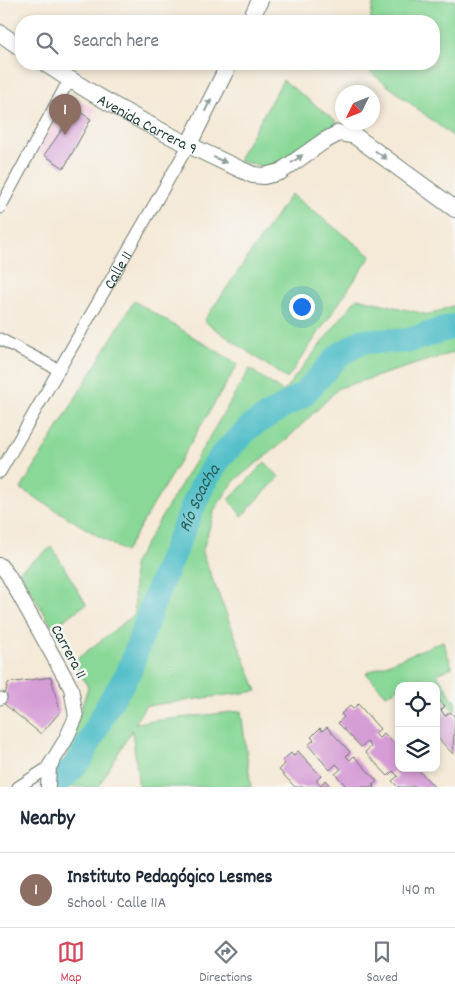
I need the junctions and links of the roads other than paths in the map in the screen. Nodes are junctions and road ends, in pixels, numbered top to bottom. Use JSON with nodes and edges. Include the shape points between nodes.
{"nodes":[{"id":1,"x":260,"y":0,"type":"edge"},
{"id":2,"x":253,"y":15,"type":"edge"},
{"id":3,"x":0,"y":34,"type":"edge"},
{"id":4,"x":15,"y":44,"type":"edge"},
{"id":5,"x":55,"y":70,"type":"edge"},
{"id":6,"x":225,"y":70,"type":"edge"},
{"id":7,"x":72,"y":81,"type":"junction"},
{"id":8,"x":188,"y":146,"type":"junction"},
{"id":9,"x":0,"y":208,"type":"edge"},
{"id":10,"x":455,"y":209,"type":"edge"},
{"id":11,"x":0,"y":338,"type":"edge"},
{"id":12,"x":59,"y":370,"type":"junction"},
{"id":13,"x":0,"y":472,"type":"edge"},
{"id":14,"x":0,"y":565,"type":"edge"},
{"id":15,"x":48,"y":777,"type":"edge"},
{"id":16,"x":18,"y":787,"type":"edge"}],
"edges":[{"from":1,"to":2,"type":"main road"},
{"from":3,"to":4,"type":"main road"},
{"from":5,"to":7,"type":"main road","name":"Avenida Carrera 9"},
{"from":8,"to":6,"type":"main road","name":"Calle 11","one_way":true},
{"from":7,"to":8,"type":"main road","name":"Avenida Carrera 9"},
{"from":7,"to":9,"type":"street","via":[[64,89]]},
{"from":8,"to":10,"type":"main road","name":"Avenida Carrera 9","one_way":true,"via":[[253,175],[264,176],[280,172],[339,133],[355,136]]},
{"from":8,"to":12,"type":"street","name":"Calle 11"},
{"from":11,"to":12,"type":"street"},
{"from":12,"to":13,"type":"street","name":"Calle 11"},
{"from":14,"to":15,"type":"street","name":"Carrera 11","via":[[71,688],[76,717]]},
{"from":15,"to":16,"type":"street"}]}
